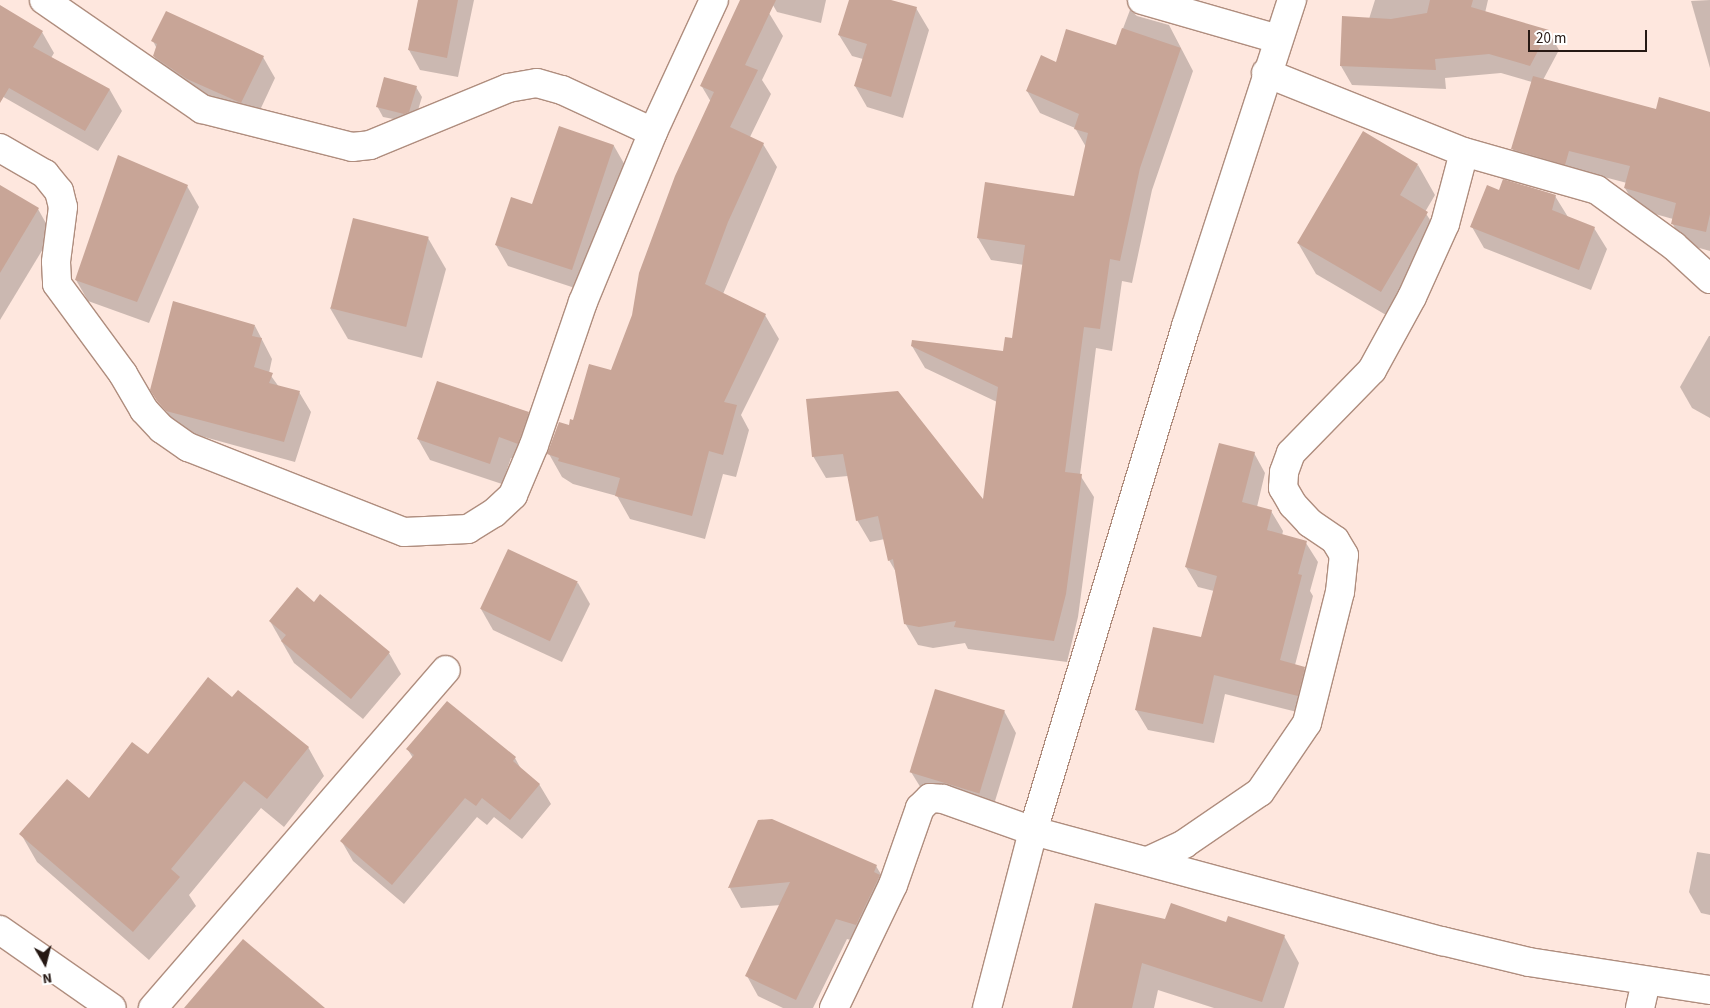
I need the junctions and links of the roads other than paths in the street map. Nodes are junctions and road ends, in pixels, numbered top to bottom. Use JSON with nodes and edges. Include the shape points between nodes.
{"nodes":[{"id":1,"x":44,"y":0,"type":"edge"},
{"id":2,"x":714,"y":0,"type":"edge"},
{"id":3,"x":1142,"y":0,"type":"edge"},
{"id":4,"x":1292,"y":0,"type":"edge"},
{"id":5,"x":1278,"y":39,"type":"junction"},
{"id":6,"x":1266,"y":73,"type":"junction"},
{"id":7,"x":653,"y":132,"type":"junction"},
{"id":8,"x":0,"y":148,"type":"edge"},
{"id":9,"x":1464,"y":152,"type":"junction"},
{"id":10,"x":1710,"y":279,"type":"edge"},
{"id":11,"x":446,"y":670,"type":"dead end"},
{"id":12,"x":1033,"y":831,"type":"junction"},
{"id":13,"x":1148,"y":861,"type":"junction"},
{"id":14,"x":0,"y":930,"type":"edge"},
{"id":15,"x":1710,"y":990,"type":"edge"},
{"id":16,"x":1643,"y":995,"type":"edge"},
{"id":17,"x":112,"y":1008,"type":"edge"},
{"id":18,"x":154,"y":1008,"type":"edge"},
{"id":19,"x":834,"y":1008,"type":"edge"},
{"id":20,"x":987,"y":1008,"type":"edge"}],
"edges":[{"from":1,"to":7,"type":"street","via":[[202,108],[352,147],[370,145],[508,88],[537,82],[562,90]]},
{"from":2,"to":7,"type":"street"},
{"from":3,"to":5,"type":"street"},
{"from":4,"to":5,"type":"street"},
{"from":5,"to":6,"type":"street"},
{"from":6,"to":9,"type":"street"},
{"from":6,"to":12,"type":"street"},
{"from":7,"to":8,"type":"street","via":[[583,302],[534,445],[513,495],[494,513],[468,529],[444,532],[404,532],[188,447],[162,429],[144,410],[123,374],[57,284],[56,262],[63,207],[59,192],[45,174]]},
{"from":9,"to":10,"type":"street","via":[[1597,190],[1674,246]]},
{"from":9,"to":13,"type":"street","via":[[1445,224],[1412,297],[1372,370],[1290,453],[1284,472],[1283,488],[1293,505],[1310,523],[1335,540],[1344,555],[1340,592],[1308,723],[1260,792],[1184,844]]},
{"from":11,"to":18,"type":"street"},
{"from":12,"to":13,"type":"street"},
{"from":12,"to":19,"type":"street","via":[[943,799],[930,798],[920,808],[893,885]]},
{"from":12,"to":20,"type":"street"},
{"from":13,"to":16,"type":"street"},
{"from":14,"to":17,"type":"street"},
{"from":15,"to":16,"type":"street"}]}
